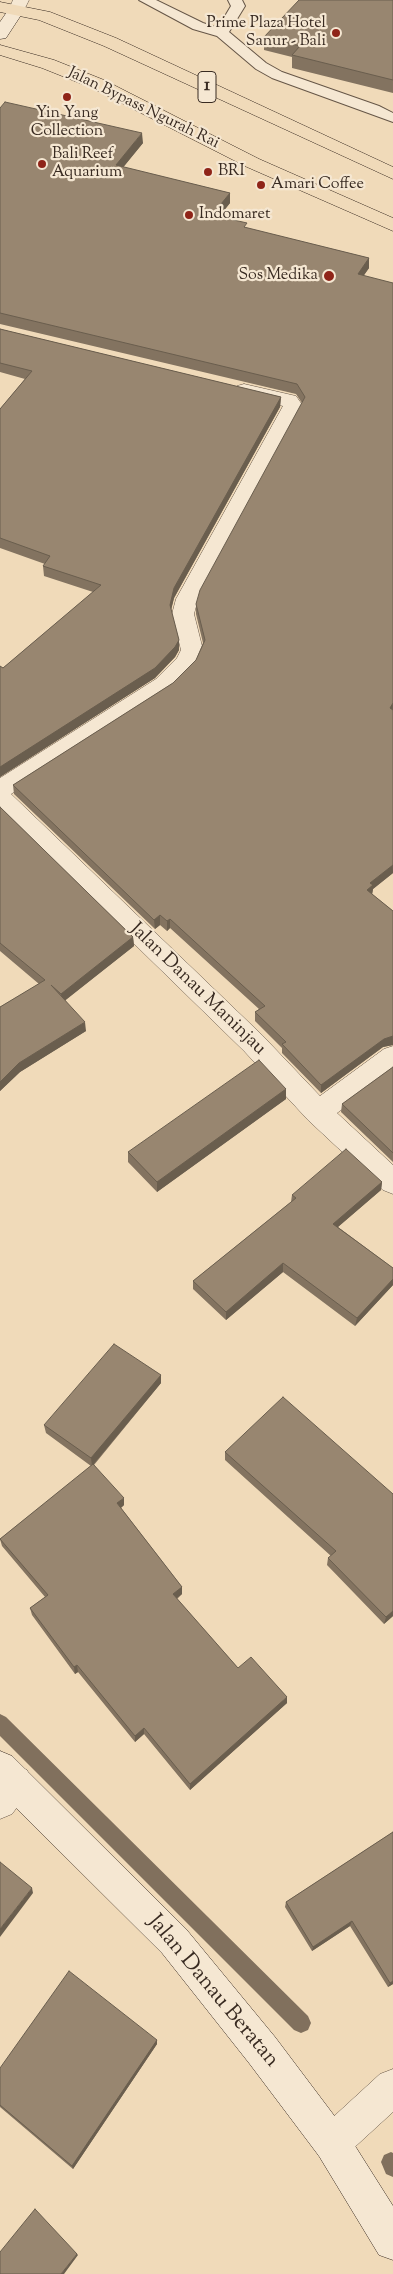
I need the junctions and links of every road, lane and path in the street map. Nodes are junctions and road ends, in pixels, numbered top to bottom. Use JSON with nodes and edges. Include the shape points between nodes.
{"nodes":[{"id":1,"x":146,"y":0,"type":"edge"},
{"id":2,"x":235,"y":0,"type":"edge"},
{"id":3,"x":12,"y":5,"type":"edge"},
{"id":4,"x":0,"y":34,"type":"edge"},
{"id":5,"x":222,"y":34,"type":"junction"},
{"id":6,"x":0,"y":50,"type":"edge"},
{"id":7,"x":393,"y":118,"type":"edge"},
{"id":8,"x":393,"y":174,"type":"edge"},
{"id":9,"x":393,"y":225,"type":"edge"},
{"id":10,"x":223,"y":385,"type":"edge"},
{"id":11,"x":0,"y":790,"type":"edge"},
{"id":12,"x":0,"y":798,"type":"edge"},
{"id":13,"x":393,"y":1057,"type":"edge"},
{"id":14,"x":318,"y":1112,"type":"junction"},
{"id":15,"x":393,"y":1182,"type":"edge"},
{"id":16,"x":5,"y":1784,"type":"edge"},
{"id":17,"x":393,"y":2087,"type":"edge"},
{"id":18,"x":332,"y":2143,"type":"junction"},
{"id":19,"x":393,"y":2241,"type":"edge"}],
"edges":[{"from":1,"to":5,"type":"lane"},
{"from":2,"to":5,"type":"lane","via":[[238,6]]},
{"from":3,"to":4,"type":"street"},
{"from":3,"to":8,"type":"highway","number":"1","via":[[110,42]]},
{"from":5,"to":7,"type":"lane","via":[[277,75]]},
{"from":6,"to":9,"type":"highway","name":"Jalan Bypass Ngurah Rai","via":[[48,64],[98,84],[253,163]]},
{"from":10,"to":11,"type":"street","via":[[289,400],[293,406],[187,599],[183,614],[192,650],[187,662],[164,686]]},
{"from":12,"to":14,"type":"street","name":"Jalan Danau Maninjau","via":[[252,1042]]},
{"from":13,"to":14,"type":"street"},
{"from":14,"to":15,"type":"street","name":"Jalan Danau Maninjau"},
{"from":16,"to":18,"type":"street","name":"Jalan Danau Beratan","via":[[174,1941]]},
{"from":17,"to":18,"type":"street"},
{"from":18,"to":19,"type":"street","name":"Jalan Danau Beratan"}]}
